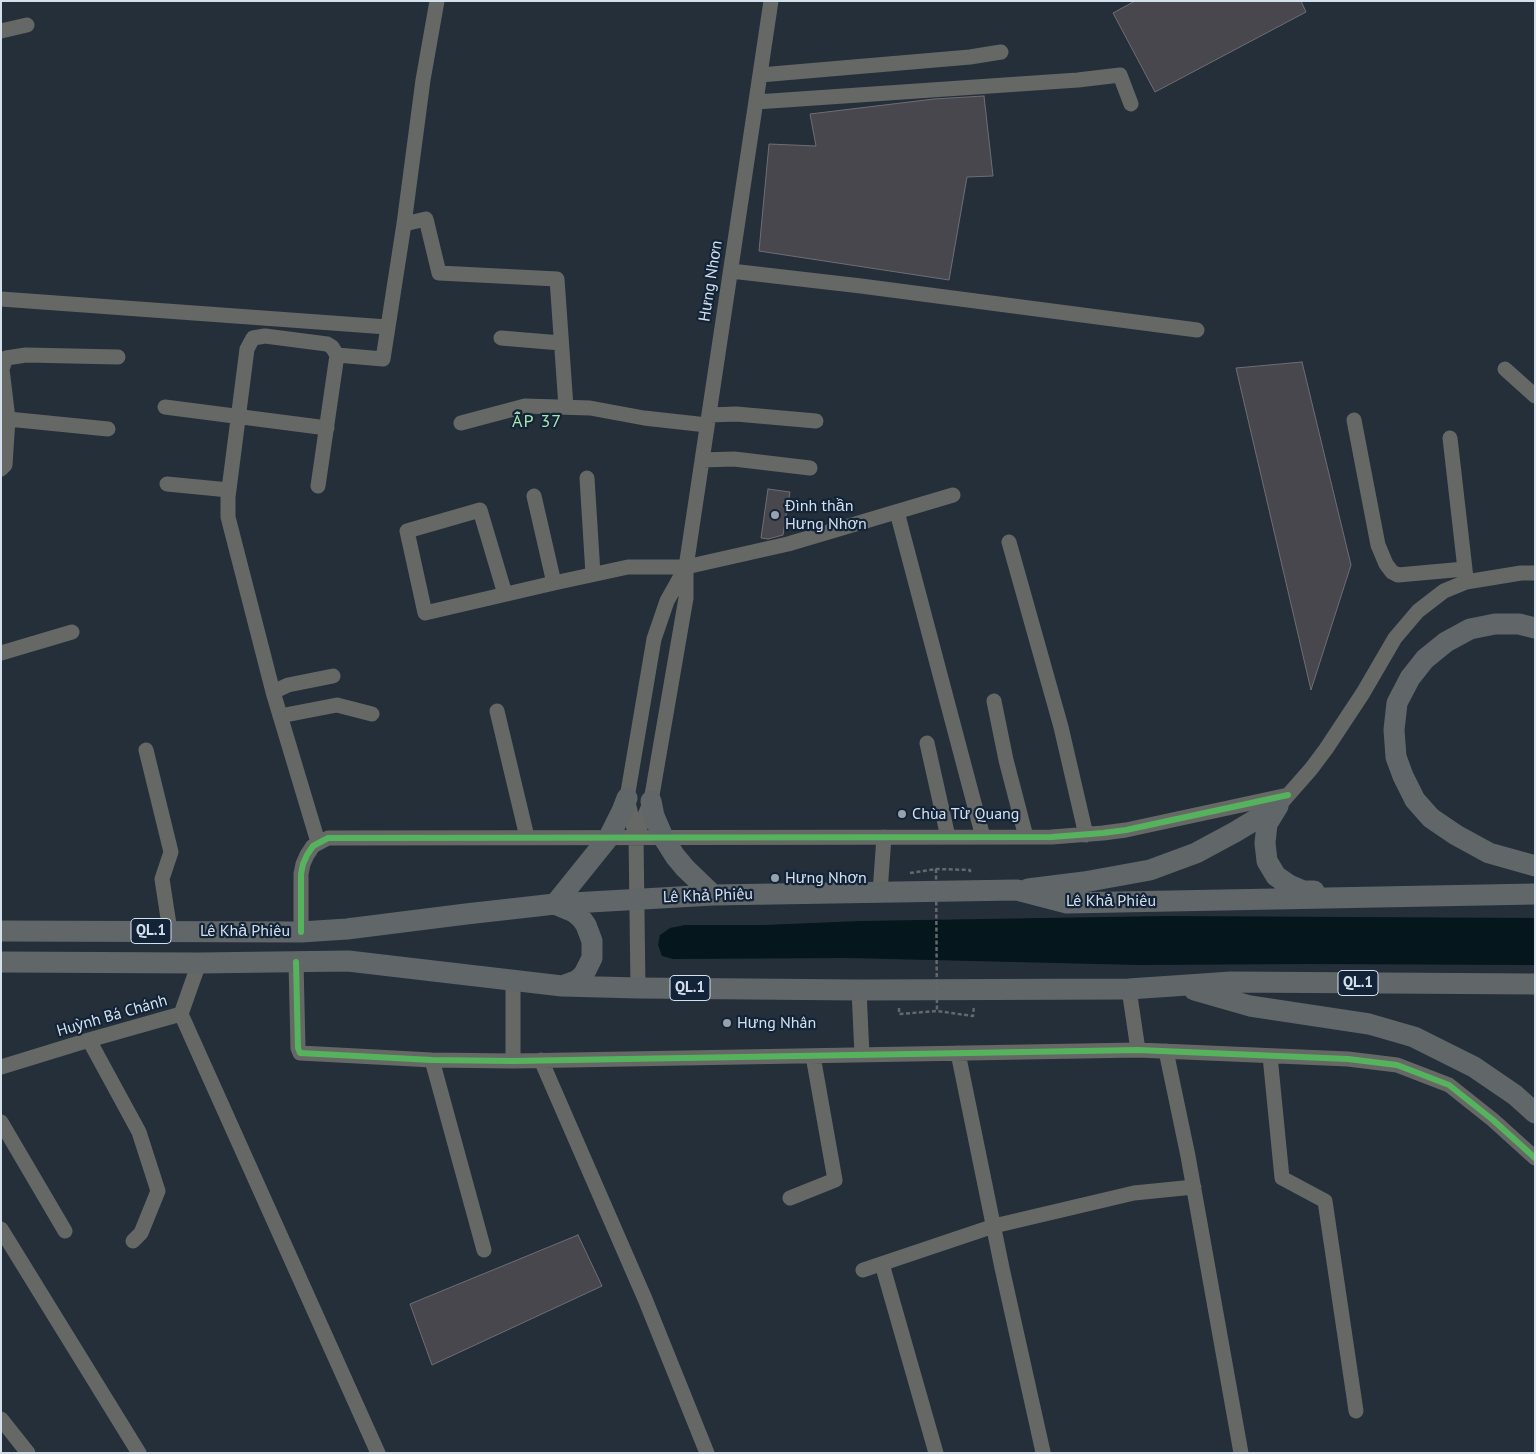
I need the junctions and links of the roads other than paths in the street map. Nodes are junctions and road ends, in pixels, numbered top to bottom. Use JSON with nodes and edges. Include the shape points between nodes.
{"nodes":[{"id":1,"x":437,"y":1,"type":"edge"},
{"id":2,"x":771,"y":1,"type":"edge"},
{"id":3,"x":27,"y":25,"type":"dead end"},
{"id":4,"x":1,"y":31,"type":"edge"},
{"id":5,"x":1002,"y":52,"type":"dead end"},
{"id":6,"x":760,"y":75,"type":"junction"},
{"id":7,"x":756,"y":102,"type":"junction"},
{"id":8,"x":1131,"y":104,"type":"dead end"},
{"id":9,"x":407,"y":223,"type":"junction"},
{"id":10,"x":731,"y":271,"type":"junction"},
{"id":11,"x":5,"y":302,"type":"edge"},
{"id":12,"x":387,"y":327,"type":"junction"},
{"id":13,"x":1197,"y":330,"type":"dead end"},
{"id":14,"x":501,"y":338,"type":"dead end"},
{"id":15,"x":561,"y":343,"type":"junction"},
{"id":16,"x":337,"y":355,"type":"junction"},
{"id":17,"x":118,"y":357,"type":"dead end"},
{"id":18,"x":1506,"y":369,"type":"dead end"},
{"id":19,"x":1535,"y":396,"type":"edge"},
{"id":20,"x":165,"y":407,"type":"dead end"},
{"id":21,"x":566,"y":407,"type":"junction"},
{"id":22,"x":239,"y":416,"type":"junction"},
{"id":23,"x":8,"y":419,"type":"junction"},
{"id":24,"x":708,"y":420,"type":"junction"},
{"id":25,"x":1354,"y":420,"type":"dead end"},
{"id":26,"x":816,"y":421,"type":"dead end"},
{"id":27,"x":461,"y":423,"type":"dead end"},
{"id":28,"x":327,"y":428,"type":"junction"},
{"id":29,"x":108,"y":429,"type":"dead end"},
{"id":30,"x":1450,"y":438,"type":"dead end"},
{"id":31,"x":702,"y":460,"type":"junction"},
{"id":32,"x":810,"y":468,"type":"dead end"},
{"id":33,"x":1,"y":469,"type":"edge"},
{"id":34,"x":587,"y":478,"type":"dead end"},
{"id":35,"x":167,"y":484,"type":"dead end"},
{"id":36,"x":318,"y":486,"type":"dead end"},
{"id":37,"x":229,"y":490,"type":"junction"},
{"id":38,"x":953,"y":495,"type":"dead end"},
{"id":39,"x":534,"y":496,"type":"dead end"},
{"id":40,"x":897,"y":512,"type":"junction"},
{"id":41,"x":1009,"y":542,"type":"dead end"},
{"id":42,"x":686,"y":567,"type":"junction"},
{"id":43,"x":1535,"y":573,"type":"edge"},
{"id":44,"x":593,"y":574,"type":"junction"},
{"id":45,"x":1465,"y":575,"type":"junction"},
{"id":46,"x":554,"y":583,"type":"junction"},
{"id":47,"x":504,"y":594,"type":"junction"},
{"id":48,"x":1535,"y":628,"type":"edge"},
{"id":49,"x":72,"y":632,"type":"dead end"},
{"id":50,"x":1,"y":653,"type":"edge"},
{"id":51,"x":334,"y":676,"type":"dead end"},
{"id":52,"x":273,"y":692,"type":"junction"},
{"id":53,"x":994,"y":701,"type":"dead end"},
{"id":54,"x":497,"y":711,"type":"dead end"},
{"id":55,"x":372,"y":714,"type":"dead end"},
{"id":56,"x":280,"y":716,"type":"junction"},
{"id":57,"x":927,"y":743,"type":"dead end"},
{"id":58,"x":146,"y":750,"type":"dead end"},
{"id":59,"x":627,"y":798,"type":"junction"},
{"id":60,"x":1283,"y":800,"type":"junction"},
{"id":61,"x":651,"y":801,"type":"junction"},
{"id":62,"x":1086,"y":835,"type":"junction"},
{"id":63,"x":527,"y":837,"type":"junction"},
{"id":64,"x":609,"y":837,"type":"junction"},
{"id":65,"x":636,"y":837,"type":"junction"},
{"id":66,"x":663,"y":837,"type":"junction"},
{"id":67,"x":884,"y":837,"type":"junction"},
{"id":68,"x":948,"y":837,"type":"junction"},
{"id":69,"x":983,"y":837,"type":"junction"},
{"id":70,"x":1026,"y":837,"type":"junction"},
{"id":71,"x":318,"y":842,"type":"junction"},
{"id":72,"x":1535,"y":866,"type":"edge"},
{"id":73,"x":1018,"y":890,"type":"junction"},
{"id":74,"x":880,"y":892,"type":"junction"},
{"id":75,"x":1535,"y":894,"type":"edge"},
{"id":76,"x":713,"y":895,"type":"junction"},
{"id":77,"x":1362,"y":898,"type":"junction"},
{"id":78,"x":636,"y":899,"type":"junction"},
{"id":79,"x":555,"y":904,"type":"junction"},
{"id":80,"x":2,"y":926,"type":"edge"},
{"id":81,"x":170,"y":931,"type":"junction"},
{"id":82,"x":301,"y":932,"type":"junction"},
{"id":83,"x":1,"y":962,"type":"edge"},
{"id":84,"x":296,"y":962,"type":"junction"},
{"id":85,"x":199,"y":963,"type":"junction"},
{"id":86,"x":513,"y":980,"type":"junction"},
{"id":87,"x":1535,"y":984,"type":"edge"},
{"id":88,"x":562,"y":986,"type":"junction"},
{"id":89,"x":1182,"y":986,"type":"junction"},
{"id":90,"x":638,"y":988,"type":"junction"},
{"id":91,"x":1129,"y":989,"type":"junction"},
{"id":92,"x":859,"y":990,"type":"junction"},
{"id":93,"x":181,"y":1014,"type":"junction"},
{"id":94,"x":90,"y":1040,"type":"junction"},
{"id":95,"x":1138,"y":1050,"type":"junction"},
{"id":96,"x":1166,"y":1052,"type":"junction"},
{"id":97,"x":958,"y":1053,"type":"junction"},
{"id":98,"x":862,"y":1055,"type":"junction"},
{"id":99,"x":813,"y":1056,"type":"junction"},
{"id":100,"x":1270,"y":1056,"type":"junction"},
{"id":101,"x":432,"y":1060,"type":"junction"},
{"id":102,"x":541,"y":1060,"type":"junction"},
{"id":103,"x":513,"y":1061,"type":"junction"},
{"id":104,"x":1,"y":1068,"type":"edge"},
{"id":105,"x":1535,"y":1113,"type":"edge"},
{"id":106,"x":1,"y":1122,"type":"edge"},
{"id":107,"x":1535,"y":1158,"type":"edge"},
{"id":108,"x":1194,"y":1187,"type":"junction"},
{"id":109,"x":790,"y":1198,"type":"dead end"},
{"id":110,"x":994,"y":1226,"type":"junction"},
{"id":111,"x":1,"y":1230,"type":"edge"},
{"id":112,"x":64,"y":1231,"type":"dead end"},
{"id":113,"x":133,"y":1241,"type":"dead end"},
{"id":114,"x":484,"y":1250,"type":"dead end"},
{"id":115,"x":882,"y":1264,"type":"junction"},
{"id":116,"x":863,"y":1270,"type":"dead end"},
{"id":117,"x":1356,"y":1411,"type":"dead end"},
{"id":118,"x":1,"y":1420,"type":"edge"},
{"id":119,"x":28,"y":1453,"type":"edge"},
{"id":120,"x":140,"y":1453,"type":"edge"},
{"id":121,"x":378,"y":1453,"type":"edge"},
{"id":122,"x":707,"y":1453,"type":"edge"},
{"id":123,"x":936,"y":1453,"type":"edge"},
{"id":124,"x":1043,"y":1453,"type":"edge"},
{"id":125,"x":1241,"y":1453,"type":"edge"}],
"edges":[{"from":1,"to":9,"type":"street","via":[[423,80]]},
{"from":2,"to":6,"type":"street","name":"Hưng Nhơn"},
{"from":3,"to":4,"type":"street"},
{"from":5,"to":6,"type":"street"},
{"from":6,"to":7,"type":"street","name":"Hưng Nhơn"},
{"from":7,"to":8,"type":"street","via":[[1120,75]]},
{"from":7,"to":10,"type":"street","name":"Hưng Nhơn"},
{"from":9,"to":12,"type":"street"},
{"from":9,"to":15,"type":"street","via":[[426,219],[439,273],[556,280]]},
{"from":10,"to":13,"type":"street"},
{"from":10,"to":24,"type":"street","name":"Hưng Nhơn"},
{"from":11,"to":12,"type":"street"},
{"from":12,"to":16,"type":"street","via":[[383,359]]},
{"from":14,"to":15,"type":"street"},
{"from":15,"to":21,"type":"street"},
{"from":16,"to":22,"type":"street","via":[[326,344],[265,336],[253,338],[247,349]]},
{"from":16,"to":28,"type":"street"},
{"from":17,"to":23,"type":"street","via":[[26,355],[6,358],[2,370]]},
{"from":18,"to":19,"type":"street"},
{"from":20,"to":22,"type":"street"},
{"from":21,"to":24,"type":"street","via":[[644,418]]},
{"from":21,"to":27,"type":"street","via":[[524,406]]},
{"from":22,"to":28,"type":"street"},
{"from":22,"to":37,"type":"street"},
{"from":23,"to":29,"type":"street"},
{"from":23,"to":33,"type":"street","via":[[5,464]]},
{"from":24,"to":26,"type":"street","via":[[736,414]]},
{"from":24,"to":31,"type":"street","name":"Hưng Nhơn"},
{"from":25,"to":45,"type":"street","via":[[1378,545],[1386,564],[1398,575]]},
{"from":28,"to":36,"type":"street"},
{"from":30,"to":45,"type":"street"},
{"from":31,"to":32,"type":"street","via":[[734,459]]},
{"from":31,"to":42,"type":"street","name":"Hưng Nhơn"},
{"from":34,"to":44,"type":"street"},
{"from":35,"to":37,"type":"street"},
{"from":37,"to":52,"type":"street","via":[[228,517]]},
{"from":38,"to":40,"type":"street"},
{"from":39,"to":46,"type":"street"},
{"from":40,"to":42,"type":"street","via":[[788,544]]},
{"from":40,"to":69,"type":"street"},
{"from":41,"to":62,"type":"street","via":[[1061,726]]},
{"from":42,"to":44,"type":"street","via":[[628,567]]},
{"from":42,"to":59,"type":"street","name":"Hưng Nhơn","via":[[668,601],[654,640]]},
{"from":42,"to":61,"type":"street","name":"Hưng Nhơn","via":[[686,598]]},
{"from":43,"to":45,"type":"street"},
{"from":44,"to":46,"type":"street"},
{"from":45,"to":60,"type":"street","via":[[1418,611],[1395,638],[1326,749]]},
{"from":46,"to":47,"type":"street"},
{"from":47,"to":47,"type":"street","via":[[480,510],[407,531],[424,613]]},
{"from":48,"to":72,"type":"highway","via":[[1494,624],[1470,629],[1446,642],[1425,659],[1410,678],[1398,703],[1394,730],[1396,757],[1403,776],[1415,800],[1431,818],[1489,853]]},
{"from":49,"to":50,"type":"street"},
{"from":51,"to":52,"type":"street"},
{"from":52,"to":56,"type":"street"},
{"from":53,"to":70,"type":"street"},
{"from":54,"to":63,"type":"street"},
{"from":55,"to":56,"type":"street","via":[[337,705]]},
{"from":56,"to":71,"type":"street"},
{"from":57,"to":68,"type":"street"},
{"from":58,"to":81,"type":"street","via":[[171,852],[162,879]]},
{"from":59,"to":64,"type":"highway"},
{"from":59,"to":65,"type":"street","name":"Hưng Nhơn"},
{"from":60,"to":62,"type":"street"},
{"from":60,"to":73,"type":"highway","via":[[1196,853],[1150,870]]},
{"from":60,"to":77,"type":"highway","via":[[1267,824],[1265,843],[1267,861],[1276,876],[1303,890]]},
{"from":61,"to":65,"type":"street","name":"Hưng Nhơn"},
{"from":61,"to":66,"type":"highway"},
{"from":62,"to":70,"type":"street"},
{"from":63,"to":64,"type":"street"},
{"from":63,"to":71,"type":"street","via":[[333,838]]},
{"from":64,"to":65,"type":"street"},
{"from":64,"to":79,"type":"highway"},
{"from":65,"to":66,"type":"street"},
{"from":65,"to":78,"type":"street","name":"Hưng Nhơn"},
{"from":66,"to":67,"type":"street"},
{"from":66,"to":76,"type":"highway","via":[[685,868]]},
{"from":67,"to":68,"type":"street"},
{"from":67,"to":74,"type":"street"},
{"from":68,"to":69,"type":"street"},
{"from":69,"to":70,"type":"street"},
{"from":71,"to":82,"type":"street","via":[[310,850],[301,874]]},
{"from":73,"to":74,"type":"highway","name":"Lê Khả Phiêu","number":"QL.1"},
{"from":73,"to":77,"type":"highway","name":"Lê Khả Phiêu","number":"QL.1","via":[[1067,903]]},
{"from":74,"to":76,"type":"highway","name":"Lê Khả Phiêu","number":"QL.1"},
{"from":75,"to":77,"type":"highway","name":"Lê Khả Phiêu","number":"QL.1"},
{"from":76,"to":78,"type":"highway","name":"Lê Khả Phiêu","number":"QL.1"},
{"from":78,"to":79,"type":"highway","name":"Lê Khả Phiêu","number":"QL.1"},
{"from":78,"to":90,"type":"street","name":"Hưng Nhơn"},
{"from":79,"to":82,"type":"highway","name":"Lê Khả Phiêu","number":"QL.1"},
{"from":79,"to":88,"type":"highway","via":[[581,918],[592,941],[592,958],[584,974]]},
{"from":80,"to":81,"type":"highway","name":"Lê Khả Phiêu","number":"QL.1"},
{"from":81,"to":82,"type":"highway","name":"Lê Khả Phiêu","number":"QL.1"},
{"from":83,"to":85,"type":"highway","name":"Lê Khả Phiêu","number":"QL.1"},
{"from":84,"to":85,"type":"highway","name":"Lê Khả Phiêu","number":"QL.1"},
{"from":84,"to":86,"type":"highway","name":"Lê Khả Phiêu","number":"QL.1","via":[[348,960]]},
{"from":84,"to":101,"type":"street","via":[[300,1053]]},
{"from":85,"to":93,"type":"street","name":"Huỳnh Bá Chánh"},
{"from":86,"to":88,"type":"highway","name":"Lê Khả Phiêu","number":"QL.1"},
{"from":86,"to":103,"type":"street"},
{"from":87,"to":89,"type":"highway","name":"Lê Khả Phiêu","number":"QL.1","via":[[1231,982]]},
{"from":88,"to":90,"type":"highway","name":"Lê Khả Phiêu","number":"QL.1"},
{"from":89,"to":91,"type":"highway","name":"Lê Khả Phiêu","number":"QL.1"},
{"from":89,"to":105,"type":"highway","via":[[1250,1006],[1368,1024],[1414,1037],[1474,1066]]},
{"from":90,"to":92,"type":"highway","name":"Lê Khả Phiêu","number":"QL.1"},
{"from":91,"to":92,"type":"highway","name":"Lê Khả Phiêu","number":"QL.1"},
{"from":91,"to":95,"type":"street"},
{"from":92,"to":98,"type":"street"},
{"from":93,"to":94,"type":"street","name":"Huỳnh Bá Chánh"},
{"from":93,"to":121,"type":"street"},
{"from":94,"to":104,"type":"street","name":"Huỳnh Bá Chánh"},
{"from":94,"to":113,"type":"street","via":[[140,1132],[158,1191],[141,1233]]},
{"from":95,"to":96,"type":"street"},
{"from":95,"to":97,"type":"street"},
{"from":96,"to":100,"type":"street"},
{"from":96,"to":108,"type":"street"},
{"from":97,"to":98,"type":"street"},
{"from":97,"to":110,"type":"street"},
{"from":98,"to":99,"type":"street"},
{"from":99,"to":102,"type":"street"},
{"from":99,"to":109,"type":"street","via":[[835,1180]]},
{"from":100,"to":107,"type":"street","via":[[1396,1065],[1448,1085]]},
{"from":100,"to":117,"type":"street","via":[[1282,1178],[1325,1201]]},
{"from":101,"to":103,"type":"street"},
{"from":101,"to":114,"type":"street"},
{"from":102,"to":103,"type":"street"},
{"from":102,"to":122,"type":"street","via":[[641,1290]]},
{"from":106,"to":112,"type":"street"},
{"from":108,"to":110,"type":"street","via":[[1134,1193]]},
{"from":108,"to":125,"type":"street"},
{"from":110,"to":115,"type":"street"},
{"from":110,"to":124,"type":"street"},
{"from":111,"to":120,"type":"street"},
{"from":115,"to":116,"type":"street"},
{"from":115,"to":123,"type":"street"},
{"from":118,"to":119,"type":"street"}]}
